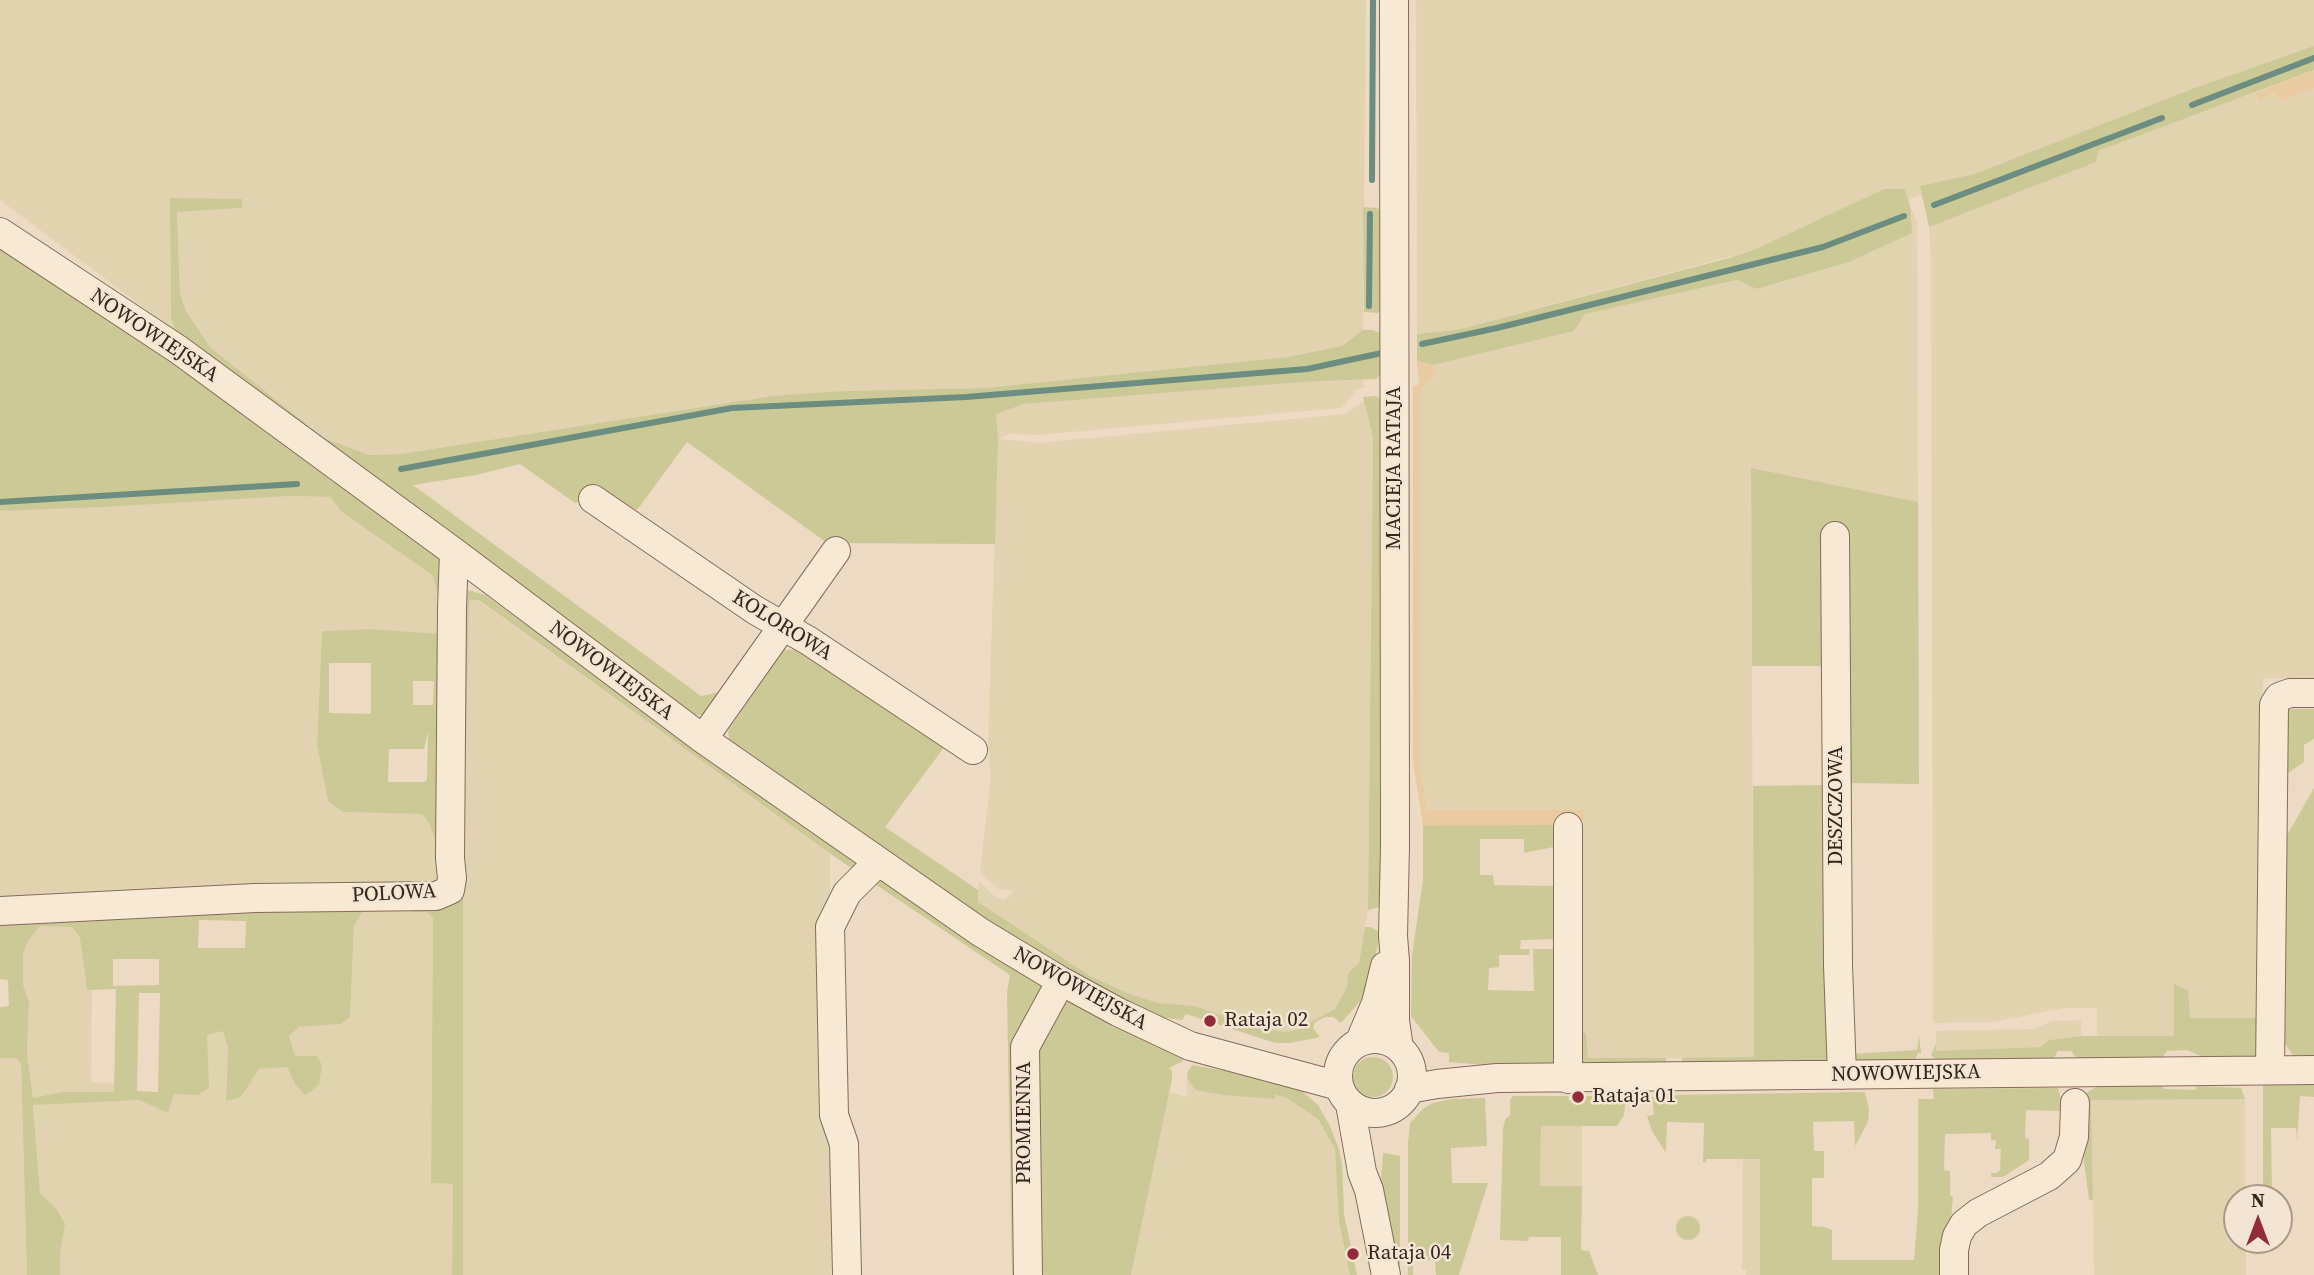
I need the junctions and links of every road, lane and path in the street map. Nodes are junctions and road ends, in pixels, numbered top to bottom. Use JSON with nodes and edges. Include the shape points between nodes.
{"nodes":[{"id":1,"x":1394,"y":0,"type":"edge"},
{"id":2,"x":0,"y":232,"type":"edge"},
{"id":3,"x":593,"y":499,"type":"dead end"},
{"id":4,"x":1835,"y":536,"type":"dead end"},
{"id":5,"x":836,"y":551,"type":"dead end"},
{"id":6,"x":454,"y":552,"type":"junction"},
{"id":7,"x":783,"y":627,"type":"junction"},
{"id":8,"x":2314,"y":693,"type":"edge"},
{"id":9,"x":703,"y":739,"type":"junction"},
{"id":10,"x":973,"y":750,"type":"dead end"},
{"id":11,"x":1568,"y":827,"type":"dead end"},
{"id":12,"x":878,"y":862,"type":"junction"},
{"id":13,"x":0,"y":911,"type":"edge"},
{"id":14,"x":1393,"y":936,"type":"junction"},
{"id":15,"x":1060,"y":981,"type":"junction"},
{"id":16,"x":1352,"y":1047,"type":"junction"},
{"id":17,"x":1403,"y":1053,"type":"junction"},
{"id":18,"x":1249,"y":1063,"type":"junction"},
{"id":19,"x":2270,"y":1070,"type":"junction"},
{"id":20,"x":2314,"y":1070,"type":"edge"},
{"id":21,"x":1842,"y":1075,"type":"junction"},
{"id":22,"x":1497,"y":1078,"type":"junction"},
{"id":23,"x":1568,"y":1079,"type":"junction"},
{"id":24,"x":1409,"y":1089,"type":"junction"},
{"id":25,"x":1344,"y":1095,"type":"junction"},
{"id":26,"x":2075,"y":1103,"type":"dead end"},
{"id":27,"x":1388,"y":1110,"type":"junction"},
{"id":28,"x":1369,"y":1189,"type":"junction"},
{"id":29,"x":847,"y":1275,"type":"edge"},
{"id":30,"x":1028,"y":1275,"type":"edge"},
{"id":31,"x":1386,"y":1275,"type":"edge"},
{"id":32,"x":1954,"y":1275,"type":"edge"}],
"edges":[{"from":1,"to":14,"type":"street","name":"MACIEJA RATAJA"},
{"from":2,"to":6,"type":"street","name":"NOWOWIEJSKA","via":[[179,350]]},
{"from":3,"to":7,"type":"street","name":"KOLOROWA"},
{"from":4,"to":21,"type":"street","name":"DESZCZOWA"},
{"from":5,"to":7,"type":"street"},
{"from":6,"to":9,"type":"street","name":"NOWOWIEJSKA"},
{"from":6,"to":13,"type":"street","name":"POLOWA","via":[[450,890],[436,896],[255,898]]},
{"from":7,"to":9,"type":"street"},
{"from":7,"to":10,"type":"street","name":"KOLOROWA"},
{"from":8,"to":19,"type":"street","via":[[2290,693],[2274,705]]},
{"from":9,"to":12,"type":"street","name":"NOWOWIEJSKA"},
{"from":11,"to":23,"type":"street"},
{"from":12,"to":15,"type":"street","name":"NOWOWIEJSKA"},
{"from":12,"to":29,"type":"street","via":[[847,893],[830,927],[834,1115],[844,1144]]},
{"from":14,"to":16,"type":"street","name":"MACIEJA RATAJA","via":[[1377,1003]]},
{"from":14,"to":17,"type":"street","name":"MACIEJA RATAJA","via":[[1395,1021]]},
{"from":15,"to":18,"type":"street","name":"NOWOWIEJSKA","via":[[1190,1046]]},
{"from":15,"to":30,"type":"street","name":"PROMIENNA","via":[[1025,1047]]},
{"from":16,"to":17,"type":"street","via":[[1373,1038]]},
{"from":16,"to":18,"type":"street","name":"NOWOWIEJSKA","via":[[1318,1058]]},
{"from":16,"to":25,"type":"street","via":[[1338,1070]]},
{"from":17,"to":22,"type":"street","name":"NOWOWIEJSKA","via":[[1426,1066]]},
{"from":17,"to":24,"type":"street","via":[[1412,1073]]},
{"from":18,"to":25,"type":"street","name":"NOWOWIEJSKA","via":[[1319,1079]]},
{"from":19,"to":20,"type":"street","name":"NOWOWIEJSKA"},
{"from":19,"to":21,"type":"street","name":"NOWOWIEJSKA"},
{"from":21,"to":23,"type":"street","name":"NOWOWIEJSKA"},
{"from":22,"to":23,"type":"street","name":"NOWOWIEJSKA"},
{"from":22,"to":24,"type":"street","name":"NOWOWIEJSKA"},
{"from":24,"to":27,"type":"street","via":[[1397,1107]]},
{"from":25,"to":27,"type":"street","via":[[1361,1111]]},
{"from":25,"to":28,"type":"street"},
{"from":26,"to":32,"type":"street","via":[[2074,1137],[2067,1160],[2049,1176],[1964,1224],[1954,1250]]},
{"from":27,"to":28,"type":"street","via":[[1379,1127]]},
{"from":28,"to":31,"type":"street"}]}
